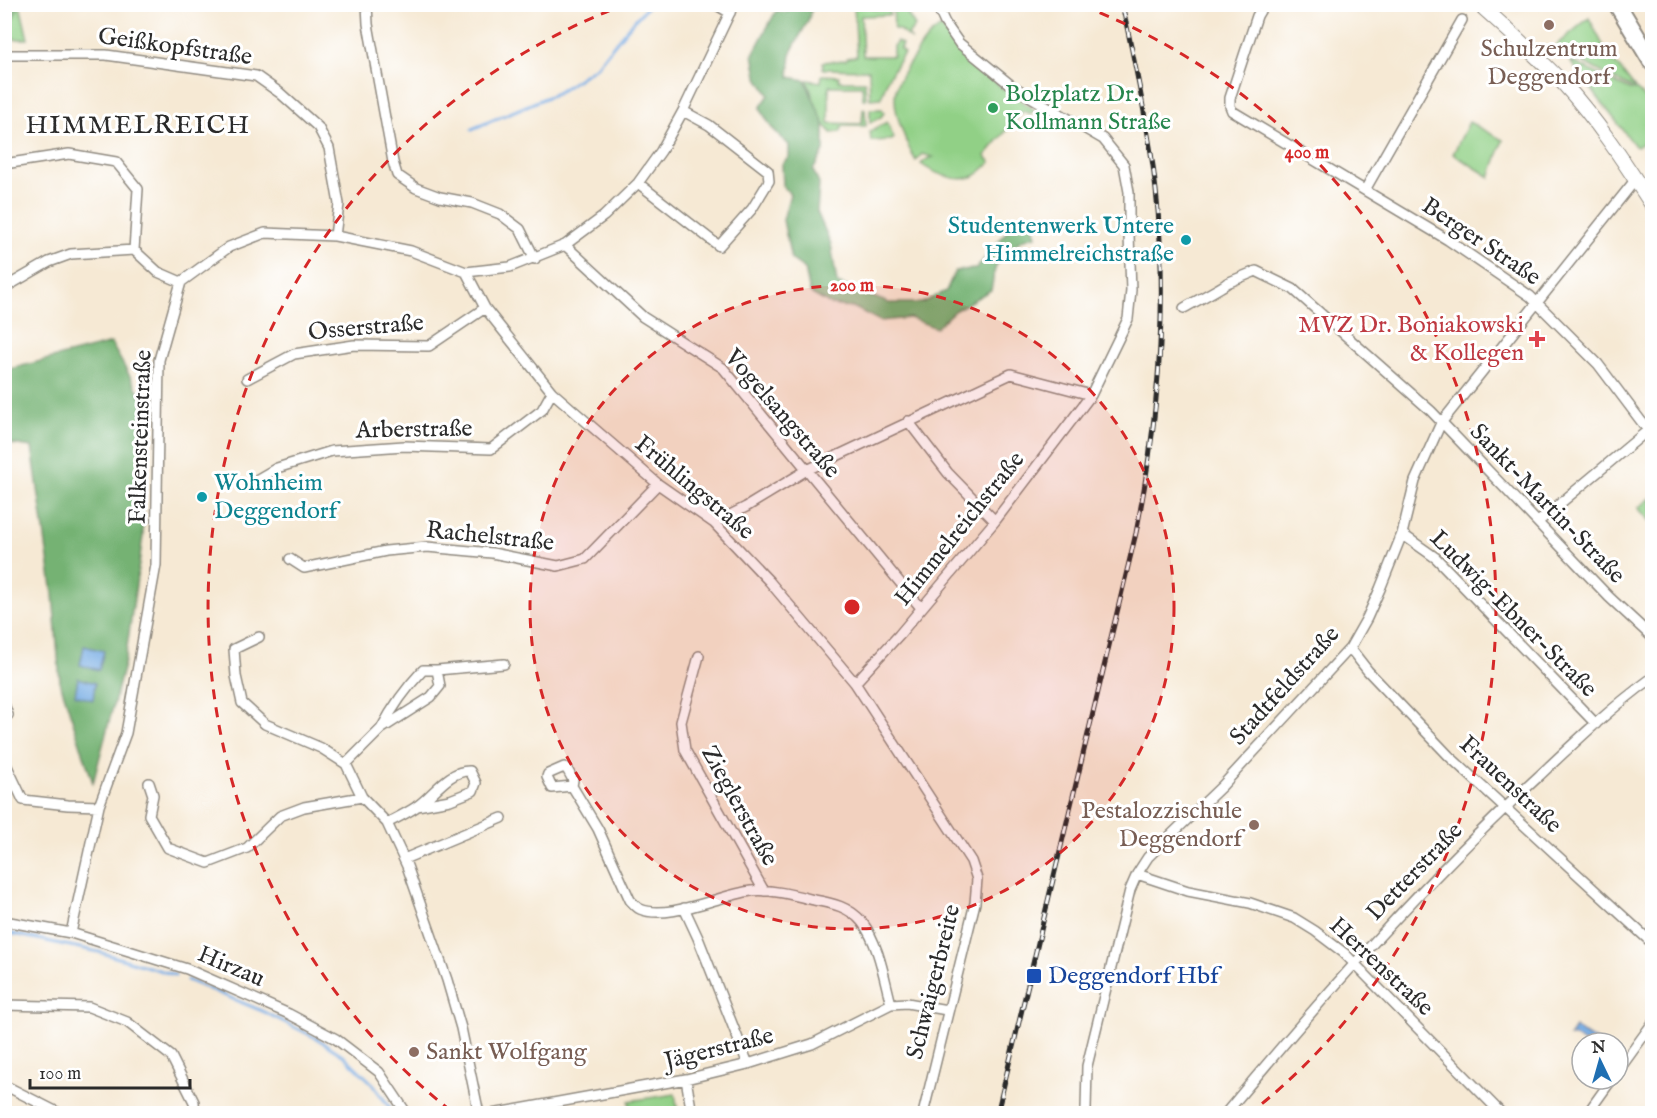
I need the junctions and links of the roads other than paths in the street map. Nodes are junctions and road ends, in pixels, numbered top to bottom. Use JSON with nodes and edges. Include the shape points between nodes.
{"nodes":[{"id":1,"x":367,"y":4,"type":"edge"},
{"id":2,"x":715,"y":4,"type":"edge"},
{"id":3,"x":936,"y":4,"type":"edge"},
{"id":4,"x":1264,"y":4,"type":"edge"},
{"id":5,"x":1479,"y":4,"type":"edge"},
{"id":6,"x":1617,"y":4,"type":"edge"},
{"id":7,"x":732,"y":9,"type":"edge"},
{"id":8,"x":1462,"y":20,"type":"dead end"},
{"id":9,"x":4,"y":55,"type":"edge"},
{"id":10,"x":1653,"y":62,"type":"edge"},
{"id":11,"x":684,"y":111,"type":"junction"},
{"id":12,"x":4,"y":164,"type":"edge"},
{"id":13,"x":1636,"y":179,"type":"junction"},
{"id":14,"x":638,"y":183,"type":"junction"},
{"id":15,"x":1365,"y":190,"type":"junction"},
{"id":16,"x":1653,"y":205,"type":"edge"},
{"id":17,"x":335,"y":236,"type":"junction"},
{"id":18,"x":565,"y":245,"type":"junction"},
{"id":19,"x":134,"y":250,"type":"junction"},
{"id":20,"x":535,"y":259,"type":"junction"},
{"id":21,"x":466,"y":272,"type":"junction"},
{"id":22,"x":181,"y":282,"type":"junction"},
{"id":23,"x":4,"y":288,"type":"edge"},
{"id":24,"x":1537,"y":304,"type":"junction"},
{"id":25,"x":485,"y":308,"type":"junction"},
{"id":26,"x":1184,"y":308,"type":"dead end"},
{"id":27,"x":247,"y":379,"type":"dead end"},
{"id":28,"x":552,"y":392,"type":"junction"},
{"id":29,"x":1090,"y":395,"type":"junction"},
{"id":30,"x":908,"y":421,"type":"junction"},
{"id":31,"x":1441,"y":423,"type":"junction"},
{"id":32,"x":807,"y":470,"type":"junction"},
{"id":33,"x":258,"y":479,"type":"dead end"},
{"id":34,"x":658,"y":484,"type":"junction"},
{"id":35,"x":995,"y":521,"type":"junction"},
{"id":36,"x":1538,"y":522,"type":"junction"},
{"id":37,"x":714,"y":524,"type":"junction"},
{"id":38,"x":1402,"y":534,"type":"junction"},
{"id":39,"x":290,"y":559,"type":"dead end"},
{"id":40,"x":921,"y":608,"type":"junction"},
{"id":41,"x":259,"y":637,"type":"dead end"},
{"id":42,"x":1653,"y":637,"type":"edge"},
{"id":43,"x":1350,"y":648,"type":"junction"},
{"id":44,"x":699,"y":656,"type":"dead end"},
{"id":45,"x":504,"y":664,"type":"dead end"},
{"id":46,"x":437,"y":670,"type":"junction"},
{"id":47,"x":1653,"y":678,"type":"edge"},
{"id":48,"x":855,"y":683,"type":"junction"},
{"id":49,"x":4,"y":704,"type":"edge"},
{"id":50,"x":4,"y":717,"type":"edge"},
{"id":51,"x":1596,"y":724,"type":"junction"},
{"id":52,"x":381,"y":729,"type":"junction"},
{"id":53,"x":4,"y":760,"type":"edge"},
{"id":54,"x":346,"y":764,"type":"junction"},
{"id":55,"x":149,"y":783,"type":"dead end"},
{"id":56,"x":572,"y":786,"type":"dead end"},
{"id":57,"x":362,"y":797,"type":"junction"},
{"id":58,"x":99,"y":806,"type":"junction"},
{"id":59,"x":417,"y":806,"type":"junction"},
{"id":60,"x":1504,"y":808,"type":"junction"},
{"id":61,"x":502,"y":818,"type":"dead end"},
{"id":62,"x":387,"y":823,"type":"junction"},
{"id":63,"x":404,"y":859,"type":"junction"},
{"id":64,"x":971,"y":861,"type":"joint"},
{"id":65,"x":1137,"y":874,"type":"junction"},
{"id":66,"x":764,"y":891,"type":"junction"},
{"id":67,"x":684,"y":908,"type":"junction"},
{"id":68,"x":4,"y":921,"type":"edge"},
{"id":69,"x":71,"y":933,"type":"junction"},
{"id":70,"x":1653,"y":943,"type":"edge"},
{"id":71,"x":1354,"y":964,"type":"junction"},
{"id":72,"x":891,"y":1004,"type":"junction"},
{"id":73,"x":4,"y":1005,"type":"edge"},
{"id":74,"x":947,"y":1010,"type":"junction"},
{"id":75,"x":1653,"y":1024,"type":"edge"},
{"id":76,"x":1630,"y":1055,"type":"edge"},
{"id":77,"x":748,"y":1064,"type":"junction"},
{"id":78,"x":686,"y":1079,"type":"junction"},
{"id":79,"x":4,"y":1085,"type":"edge"},
{"id":80,"x":1603,"y":1091,"type":"edge"},
{"id":81,"x":519,"y":1112,"type":"edge"},
{"id":82,"x":1087,"y":1112,"type":"edge"},
{"id":83,"x":61,"y":1113,"type":"edge"},
{"id":84,"x":195,"y":1113,"type":"edge"},
{"id":85,"x":407,"y":1113,"type":"edge"},
{"id":86,"x":479,"y":1113,"type":"edge"},
{"id":87,"x":492,"y":1113,"type":"edge"},
{"id":88,"x":692,"y":1113,"type":"edge"},
{"id":89,"x":923,"y":1113,"type":"edge"},
{"id":90,"x":1225,"y":1113,"type":"edge"},
{"id":91,"x":1502,"y":1113,"type":"edge"},
{"id":92,"x":1587,"y":1113,"type":"edge"}],
"edges":[{"from":1,"to":20,"type":"street","via":[[397,175],[416,188],[500,214],[520,229]]},
{"from":2,"to":7,"type":"street"},
{"from":3,"to":29,"type":"street","name":"Himmelreichstraße","via":[[959,43],[1012,86],[1102,139],[1124,165],[1129,192],[1128,318]]},
{"from":4,"to":15,"type":"street","name":"Berger Straße","via":[[1230,106],[1232,111]]},
{"from":5,"to":13,"type":"street","via":[[1563,84]]},
{"from":6,"to":10,"type":"highway"},
{"from":7,"to":11,"type":"street"},
{"from":8,"to":15,"type":"street"},
{"from":9,"to":17,"type":"street","name":"Geißkopfstraße","via":[[105,55],[256,76],[318,127],[329,148],[339,204]]},
{"from":11,"to":14,"type":"street"},
{"from":11,"to":14,"type":"street","via":[[709,124],[768,171],[769,180],[752,209],[718,246]]},
{"from":12,"to":19,"type":"street","via":[[69,154],[116,162],[138,189]]},
{"from":13,"to":16,"type":"street"},
{"from":13,"to":24,"type":"street","name":"Stadtfeldstraße"},
{"from":14,"to":18,"type":"street","via":[[604,216]]},
{"from":15,"to":24,"type":"street","name":"Berger Straße","via":[[1457,246]]},
{"from":17,"to":21,"type":"street","via":[[411,251]]},
{"from":17,"to":22,"type":"street","via":[[265,233],[229,247]]},
{"from":18,"to":20,"type":"street"},
{"from":18,"to":32,"type":"street","name":"Vogelsangstraße","via":[[643,317],[723,368]]},
{"from":19,"to":22,"type":"street","via":[[158,272]]},
{"from":19,"to":23,"type":"street","via":[[71,254]]},
{"from":20,"to":21,"type":"street","via":[[510,267]]},
{"from":21,"to":25,"type":"street","name":"Frühlingstraße"},
{"from":22,"to":58,"type":"street","name":"Falkensteinstraße","via":[[159,360],[156,565],[126,733]]},
{"from":24,"to":31,"type":"street","name":"Stadtfeldstraße"},
{"from":24,"to":36,"type":"street","name":"Berger Straße","via":[[1610,378],[1647,430]]},
{"from":25,"to":27,"type":"street","name":"Osserstraße","via":[[429,346],[354,345],[294,354]]},
{"from":25,"to":28,"type":"street","name":"Frühlingstraße"},
{"from":26,"to":31,"type":"street","name":"Sankt-Martin-Straße","via":[[1256,271],[1293,289]]},
{"from":28,"to":33,"type":"street","name":"Arberstraße","via":[[542,410],[491,449],[404,446],[332,452],[277,468]]},
{"from":28,"to":34,"type":"street","name":"Frühlingstraße"},
{"from":29,"to":30,"type":"street","via":[[1011,374]]},
{"from":29,"to":35,"type":"street","name":"Himmelreichstraße"},
{"from":30,"to":32,"type":"street"},
{"from":30,"to":35,"type":"street","via":[[948,473]]},
{"from":31,"to":36,"type":"street","name":"Sankt-Martin-Straße"},
{"from":31,"to":38,"type":"street","name":"Stadtfeldstraße","via":[[1415,481]]},
{"from":32,"to":37,"type":"street"},
{"from":32,"to":40,"type":"street","name":"Vogelsangstraße"},
{"from":34,"to":37,"type":"street","name":"Frühlingstraße"},
{"from":34,"to":39,"type":"street","name":"Rachelstraße","via":[[585,559],[558,566],[492,553],[427,547],[386,550],[304,568]]},
{"from":35,"to":40,"type":"street","name":"Himmelreichstraße"},
{"from":36,"to":42,"type":"street","name":"Sankt-Martin-Straße"},
{"from":37,"to":48,"type":"street","name":"Frühlingstraße","via":[[769,581]]},
{"from":38,"to":43,"type":"street","name":"Stadtfeldstraße","via":[[1367,618]]},
{"from":38,"to":51,"type":"street","name":"Ludwig-Ebner-Straße","via":[[1436,558]]},
{"from":40,"to":48,"type":"street","name":"Himmelreichstraße"},
{"from":41,"to":54,"type":"street","via":[[234,649],[242,704],[265,724],[321,748]]},
{"from":43,"to":60,"type":"street","name":"Frauenstraße","via":[[1449,756]]},
{"from":43,"to":65,"type":"street","name":"Stadtfeldstraße","via":[[1222,786],[1148,857]]},
{"from":44,"to":66,"type":"street","name":"Zieglerstraße","via":[[681,722],[685,750]]},
{"from":45,"to":46,"type":"street"},
{"from":46,"to":52,"type":"street","via":[[423,670],[409,684]]},
{"from":46,"to":52,"type":"street","via":[[440,686],[431,697]]},
{"from":47,"to":51,"type":"street","name":"Detterstraße"},
{"from":48,"to":64,"type":"street","name":"Frühlingstraße"},
{"from":49,"to":50,"type":"street","via":[[8,715]]},
{"from":51,"to":60,"type":"street","name":"Detterstraße"},
{"from":52,"to":54,"type":"street"},
{"from":53,"to":58,"type":"street","via":[[23,800]]},
{"from":54,"to":57,"type":"street"},
{"from":55,"to":57,"type":"street","via":[[153,795],[149,815],[168,848],[208,863],[247,848],[280,816],[304,807]]},
{"from":56,"to":67,"type":"street","via":[[638,909],[660,913]]},
{"from":57,"to":62,"type":"street"},
{"from":58,"to":69,"type":"street","name":"Falkensteinstraße"},
{"from":59,"to":59,"type":"street","via":[[442,784],[462,771],[470,771],[476,783],[473,791]]},
{"from":59,"to":62,"type":"street"},
{"from":60,"to":70,"type":"street","name":"Frauenstraße"},
{"from":60,"to":71,"type":"street","name":"Detterstraße"},
{"from":61,"to":63,"type":"street"},
{"from":62,"to":63,"type":"street"},
{"from":63,"to":86,"type":"street","via":[[447,980]]},
{"from":64,"to":74,"type":"street","name":"Schwaigerbreite","via":[[977,879],[975,903]]},
{"from":65,"to":71,"type":"street","name":"Herrenstraße","via":[[1294,918],[1315,930]]},
{"from":65,"to":82,"type":"street","name":"Stadtfeldstraße","via":[[1087,1066]]},
{"from":66,"to":67,"type":"street"},
{"from":66,"to":72,"type":"street","name":"Zieglerstraße","via":[[835,904],[855,914],[870,934]]},
{"from":67,"to":77,"type":"street"},
{"from":68,"to":69,"type":"street","name":"Hirzau"},
{"from":69,"to":85,"type":"street","name":"Hirzau","via":[[188,969],[336,1039],[379,1072]]},
{"from":71,"to":90,"type":"street","name":"Detterstraße"},
{"from":71,"to":91,"type":"street","name":"Herrenstraße"},
{"from":72,"to":74,"type":"street","name":"Jägerstraße"},
{"from":72,"to":77,"type":"street","name":"Jägerstraße","via":[[812,1044]]},
{"from":73,"to":84,"type":"street","via":[[89,1006],[128,1022],[171,1056],[194,1102]]},
{"from":74,"to":89,"type":"street","name":"Schwaigerbreite"},
{"from":75,"to":76,"type":"street"},
{"from":77,"to":78,"type":"street","name":"Jägerstraße"},
{"from":78,"to":81,"type":"street","name":"Jägerstraße"},
{"from":78,"to":88,"type":"street"},
{"from":79,"to":83,"type":"street"},
{"from":80,"to":92,"type":"street"},
{"from":81,"to":87,"type":"street","name":"Jägerstraße"}]}
